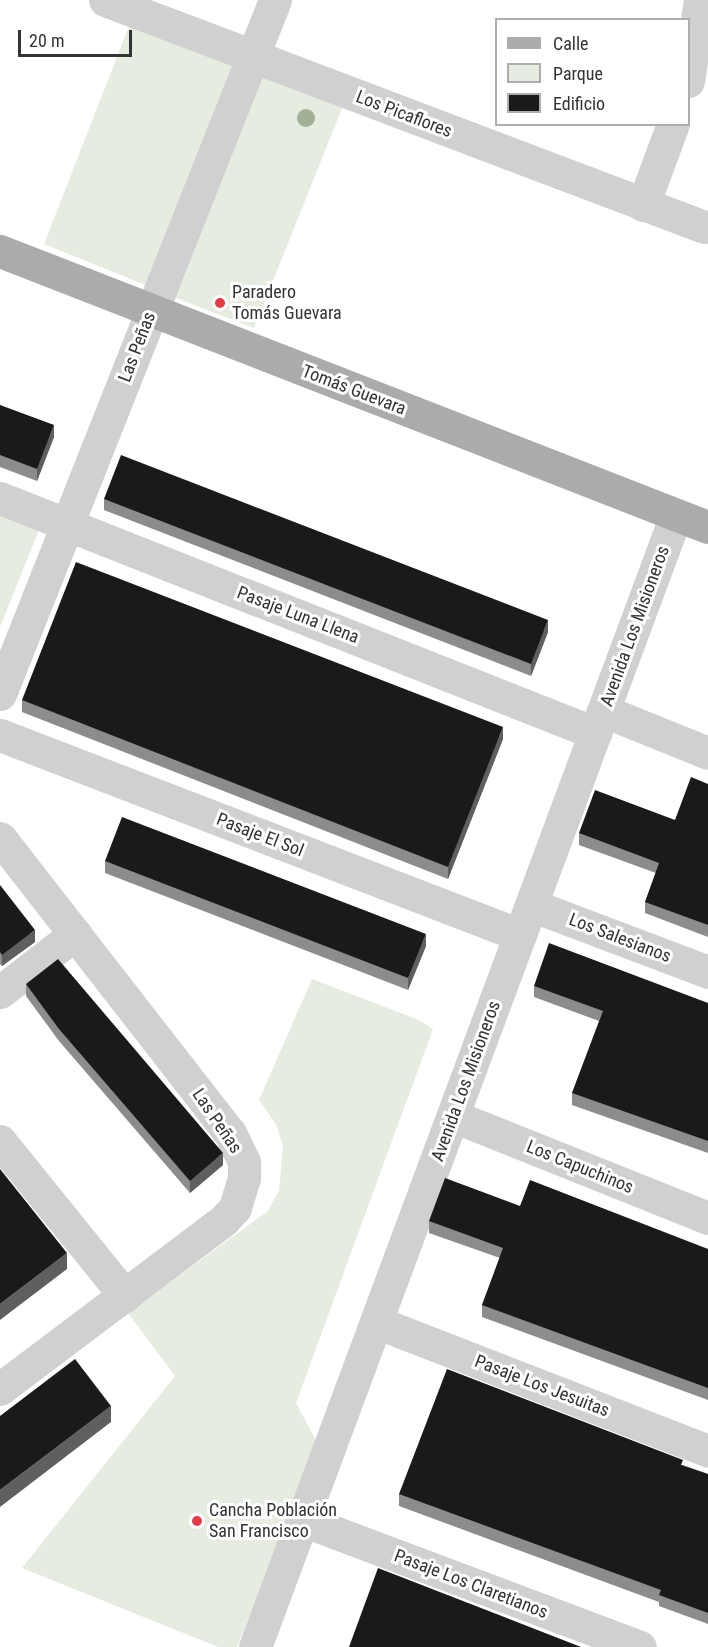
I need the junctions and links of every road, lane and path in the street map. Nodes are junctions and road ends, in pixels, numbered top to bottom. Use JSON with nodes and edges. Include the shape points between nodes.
{"nodes":[{"id":1,"x":105,"y":0,"type":"edge"},
{"id":2,"x":274,"y":0,"type":"edge"},
{"id":3,"x":700,"y":0,"type":"edge"},
{"id":4,"x":252,"y":56,"type":"junction"},
{"id":5,"x":690,"y":68,"type":"edge"},
{"id":6,"x":672,"y":126,"type":"edge"},
{"id":7,"x":643,"y":205,"type":"junction"},
{"id":8,"x":704,"y":227,"type":"dead end"},
{"id":9,"x":0,"y":251,"type":"edge"},
{"id":10,"x":152,"y":310,"type":"junction"},
{"id":11,"x":0,"y":498,"type":"edge"},
{"id":12,"x":676,"y":515,"type":"junction"},
{"id":13,"x":67,"y":524,"type":"junction"},
{"id":14,"x":708,"y":527,"type":"edge"},
{"id":15,"x":0,"y":694,"type":"edge"},
{"id":16,"x":600,"y":722,"type":"junction"},
{"id":17,"x":0,"y":735,"type":"edge"},
{"id":18,"x":708,"y":753,"type":"edge"},
{"id":19,"x":0,"y":838,"type":"edge"},
{"id":20,"x":531,"y":904,"type":"junction"},
{"id":21,"x":75,"y":934,"type":"junction"},
{"id":22,"x":520,"y":935,"type":"junction"},
{"id":23,"x":708,"y":972,"type":"edge"},
{"id":24,"x":0,"y":992,"type":"edge"},
{"id":25,"x":453,"y":1116,"type":"junction"},
{"id":26,"x":0,"y":1141,"type":"edge"},
{"id":27,"x":708,"y":1218,"type":"edge"},
{"id":28,"x":125,"y":1296,"type":"junction"},
{"id":29,"x":376,"y":1322,"type":"junction"},
{"id":30,"x":0,"y":1389,"type":"edge"},
{"id":31,"x":708,"y":1451,"type":"edge"},
{"id":32,"x":302,"y":1520,"type":"junction"},
{"id":33,"x":255,"y":1647,"type":"edge"},
{"id":34,"x":640,"y":1647,"type":"edge"}],
"edges":[{"from":1,"to":4,"type":"street","name":"Los Picaflores"},
{"from":2,"to":4,"type":"street","name":"Las Peñas"},
{"from":3,"to":5,"type":"street"},
{"from":4,"to":7,"type":"street","name":"Los Picaflores"},
{"from":4,"to":10,"type":"street","name":"Las Peñas"},
{"from":6,"to":7,"type":"street"},
{"from":7,"to":8,"type":"street","name":"Los Picaflores"},
{"from":9,"to":10,"type":"main road","name":"Tomás Guevara"},
{"from":10,"to":12,"type":"main road","name":"Tomás Guevara"},
{"from":10,"to":13,"type":"street","name":"Las Peñas"},
{"from":11,"to":13,"type":"street","name":"Pasaje Luna Llena"},
{"from":12,"to":14,"type":"main road","name":"Tomás Guevara"},
{"from":12,"to":16,"type":"street","name":"Avenida Los Misioneros"},
{"from":13,"to":15,"type":"street","name":"Las Peñas"},
{"from":13,"to":16,"type":"street","name":"Pasaje Luna Llena"},
{"from":16,"to":18,"type":"street","name":"Pasaje Luna Llena"},
{"from":16,"to":20,"type":"street","name":"Avenida Los Misioneros"},
{"from":17,"to":22,"type":"street","name":"Pasaje El Sol"},
{"from":19,"to":21,"type":"street","name":"Las Peñas"},
{"from":20,"to":22,"type":"street","name":"Avenida Los Misioneros"},
{"from":20,"to":23,"type":"street","name":"Los Salesianos"},
{"from":21,"to":24,"type":"street"},
{"from":21,"to":28,"type":"street","name":"Las Peñas","via":[[230,1133],[244,1162],[242,1194],[230,1214]]},
{"from":22,"to":25,"type":"street","name":"Avenida Los Misioneros"},
{"from":25,"to":27,"type":"street","name":"Los Capuchinos"},
{"from":25,"to":29,"type":"street","name":"Avenida Los Misioneros"},
{"from":26,"to":28,"type":"street"},
{"from":28,"to":30,"type":"street","name":"Las Peñas"},
{"from":29,"to":31,"type":"street","name":"Pasaje Los Jesuitas"},
{"from":29,"to":32,"type":"street","name":"Avenida Los Misioneros"},
{"from":32,"to":33,"type":"street","name":"Avenida Los Misioneros"},
{"from":32,"to":34,"type":"street","name":"Pasaje Los Claretianos"}]}
